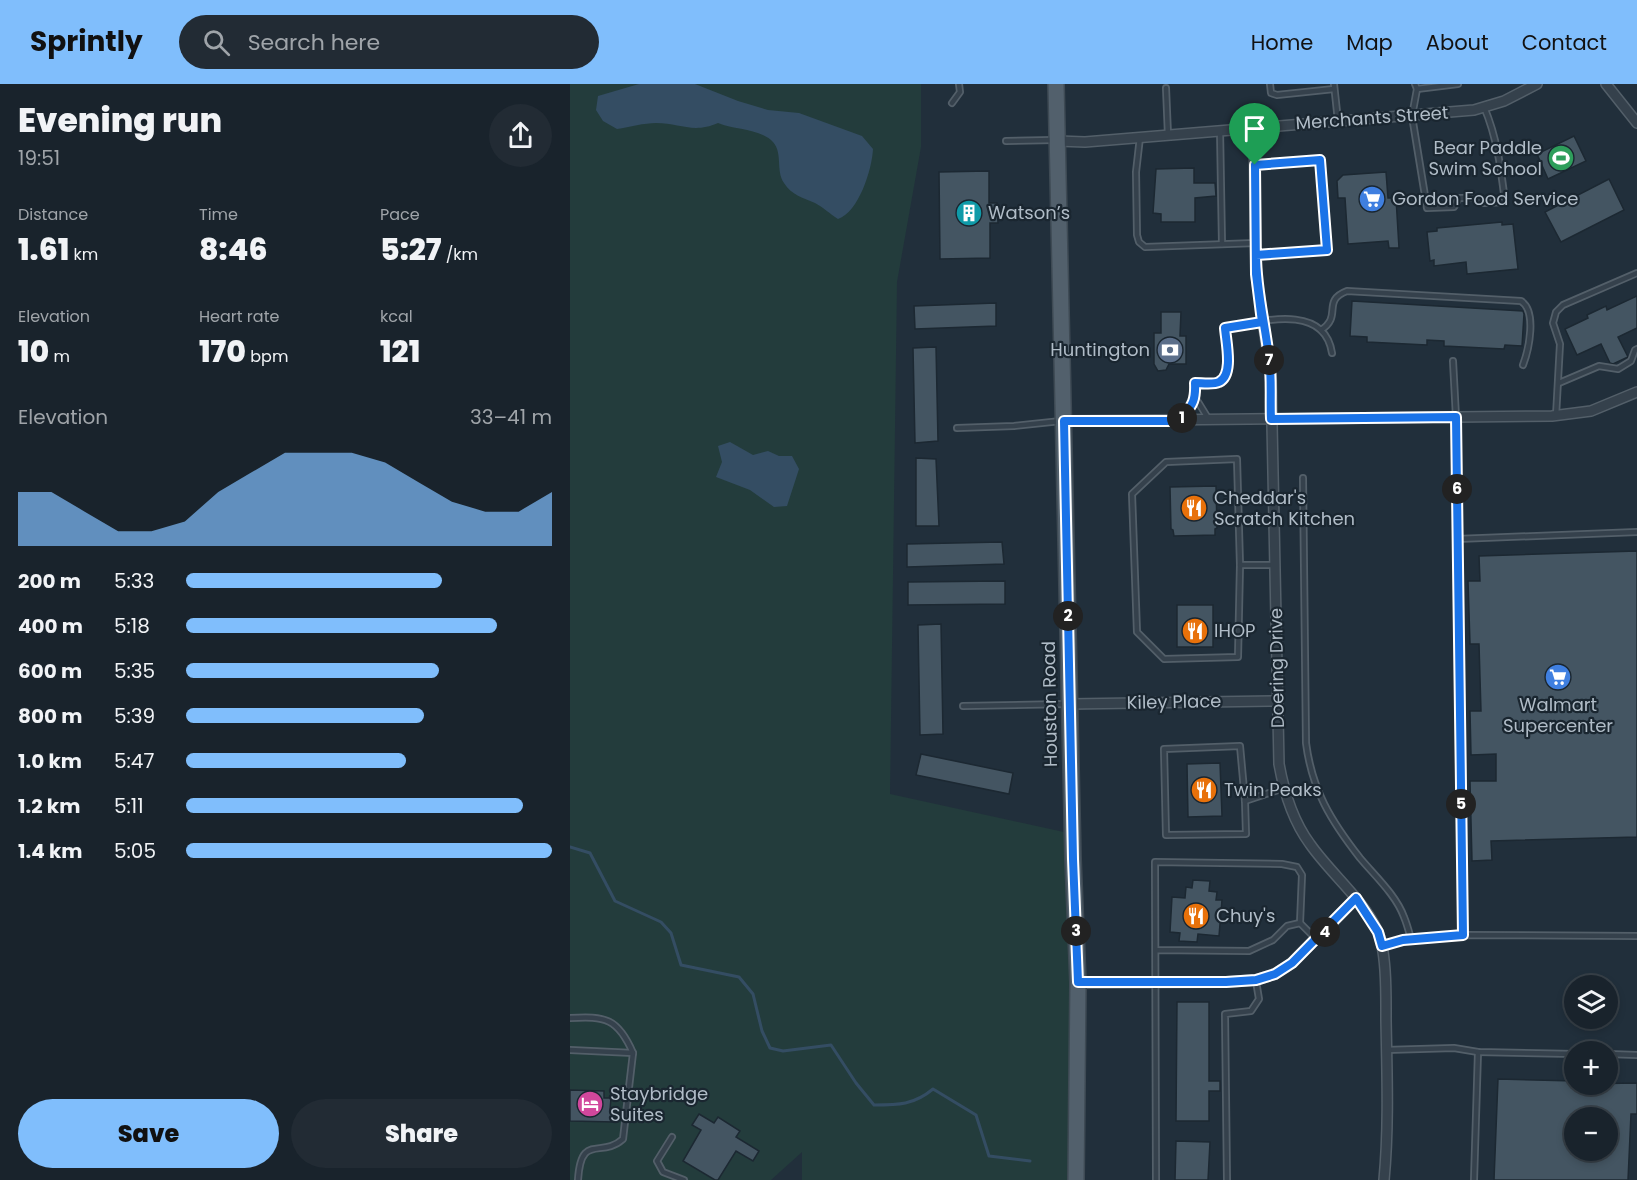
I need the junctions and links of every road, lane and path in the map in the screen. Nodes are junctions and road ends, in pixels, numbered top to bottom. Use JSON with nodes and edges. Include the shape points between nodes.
{"nodes":[{"id":1,"x":959,"y":84,"type":"edge"},
{"id":2,"x":1056,"y":84,"type":"edge"},
{"id":3,"x":1270,"y":84,"type":"edge"},
{"id":4,"x":1458,"y":84,"type":"edge"},
{"id":5,"x":1537,"y":84,"type":"edge"},
{"id":6,"x":1606,"y":84,"type":"edge"},
{"id":7,"x":1416,"y":86,"type":"edge"},
{"id":8,"x":1334,"y":87,"type":"edge"},
{"id":9,"x":1166,"y":88,"type":"dead end"},
{"id":10,"x":952,"y":103,"type":"dead end"},
{"id":11,"x":1484,"y":107,"type":"junction"},
{"id":12,"x":1412,"y":116,"type":"junction"},
{"id":13,"x":1338,"y":121,"type":"junction"},
{"id":14,"x":1637,"y":123,"type":"edge"},
{"id":15,"x":1254,"y":127,"type":"junction"},
{"id":16,"x":1220,"y":130,"type":"junction"},
{"id":17,"x":1168,"y":135,"type":"junction"},
{"id":18,"x":1140,"y":137,"type":"junction"},
{"id":19,"x":1006,"y":141,"type":"dead end"},
{"id":20,"x":1058,"y":141,"type":"junction"},
{"id":21,"x":1255,"y":165,"type":"junction"},
{"id":22,"x":1256,"y":243,"type":"junction"},
{"id":23,"x":1222,"y":244,"type":"junction"},
{"id":24,"x":1256,"y":255,"type":"junction"},
{"id":25,"x":1637,"y":273,"type":"edge"},
{"id":26,"x":1262,"y":322,"type":"junction"},
{"id":27,"x":1321,"y":330,"type":"junction"},
{"id":28,"x":1637,"y":349,"type":"edge"},
{"id":29,"x":1332,"y":353,"type":"dead end"},
{"id":30,"x":1453,"y":360,"type":"dead end"},
{"id":31,"x":1523,"y":365,"type":"dead end"},
{"id":32,"x":1559,"y":383,"type":"junction"},
{"id":33,"x":1637,"y":392,"type":"edge"},
{"id":34,"x":1196,"y":397,"type":"junction"},
{"id":35,"x":1556,"y":416,"type":"junction"},
{"id":36,"x":1456,"y":417,"type":"junction"},
{"id":37,"x":1271,"y":419,"type":"junction"},
{"id":38,"x":1210,"y":420,"type":"junction"},
{"id":39,"x":1064,"y":421,"type":"junction"},
{"id":40,"x":1180,"y":421,"type":"junction"},
{"id":41,"x":957,"y":428,"type":"dead end"},
{"id":42,"x":1303,"y":478,"type":"dead end"},
{"id":43,"x":1637,"y":532,"type":"edge"},
{"id":44,"x":1457,"y":538,"type":"junction"},
{"id":45,"x":1240,"y":565,"type":"junction"},
{"id":46,"x":1275,"y":565,"type":"junction"},
{"id":47,"x":1278,"y":701,"type":"junction"},
{"id":48,"x":1070,"y":704,"type":"junction"},
{"id":49,"x":963,"y":706,"type":"dead end"},
{"id":50,"x":1284,"y":788,"type":"junction"},
{"id":51,"x":1245,"y":801,"type":"junction"},
{"id":52,"x":1356,"y":898,"type":"junction"},
{"id":53,"x":1300,"y":922,"type":"junction"},
{"id":54,"x":1463,"y":935,"type":"junction"},
{"id":55,"x":1637,"y":936,"type":"edge"},
{"id":56,"x":1411,"y":939,"type":"junction"},
{"id":57,"x":1316,"y":940,"type":"junction"},
{"id":58,"x":1382,"y":946,"type":"junction"},
{"id":59,"x":1156,"y":950,"type":"junction"},
{"id":60,"x":1256,"y":980,"type":"junction"},
{"id":61,"x":1078,"y":982,"type":"junction"},
{"id":62,"x":1155,"y":982,"type":"junction"},
{"id":63,"x":570,"y":1018,"type":"edge"},
{"id":64,"x":570,"y":1050,"type":"edge"},
{"id":65,"x":1386,"y":1050,"type":"junction"},
{"id":66,"x":1478,"y":1052,"type":"junction"},
{"id":67,"x":633,"y":1053,"type":"junction"},
{"id":68,"x":1564,"y":1054,"type":"edge"},
{"id":69,"x":1618,"y":1054,"type":"edge"},
{"id":70,"x":1637,"y":1055,"type":"edge"},
{"id":71,"x":672,"y":1137,"type":"dead end"},
{"id":72,"x":578,"y":1180,"type":"edge"},
{"id":73,"x":684,"y":1180,"type":"edge"},
{"id":74,"x":1076,"y":1180,"type":"edge"},
{"id":75,"x":1156,"y":1180,"type":"edge"},
{"id":76,"x":1227,"y":1180,"type":"edge"},
{"id":77,"x":1384,"y":1180,"type":"edge"},
{"id":78,"x":1474,"y":1180,"type":"edge"}],
"edges":[{"from":1,"to":10,"type":"lane","via":[[960,92]]},
{"from":2,"to":20,"type":"main road","name":"Houston Road"},
{"from":3,"to":8,"type":"lane","via":[[1271,93],[1278,95]]},
{"from":4,"to":7,"type":"lane"},
{"from":5,"to":11,"type":"street","name":"Merchants Street"},
{"from":6,"to":14,"type":"street"},
{"from":7,"to":12,"type":"lane"},
{"from":8,"to":13,"type":"lane"},
{"from":9,"to":17,"type":"lane"},
{"from":11,"to":12,"type":"street","name":"Merchants Street"},
{"from":11,"to":12,"type":"lane","via":[[1499,159],[1505,202],[1459,198],[1454,207],[1427,208]]},
{"from":12,"to":13,"type":"street","name":"Merchants Street"},
{"from":13,"to":15,"type":"street","name":"Merchants Street"},
{"from":15,"to":16,"type":"street","name":"Merchants Street"},
{"from":15,"to":21,"type":"street","name":"Doering Drive"},
{"from":16,"to":17,"type":"street","name":"Merchants Street"},
{"from":16,"to":23,"type":"lane"},
{"from":17,"to":18,"type":"street","name":"Merchants Street"},
{"from":18,"to":20,"type":"street","name":"Merchants Street"},
{"from":18,"to":23,"type":"lane","via":[[1136,172],[1139,242],[1145,247]]},
{"from":19,"to":20,"type":"lane"},
{"from":20,"to":39,"type":"main road","name":"Houston Road"},
{"from":21,"to":22,"type":"street","name":"Doering Drive"},
{"from":21,"to":24,"type":"lane","via":[[1320,160],[1327,250]]},
{"from":22,"to":23,"type":"lane"},
{"from":22,"to":24,"type":"street","name":"Doering Drive"},
{"from":24,"to":26,"type":"street","name":"Doering Drive"},
{"from":25,"to":32,"type":"lane","via":[[1563,305],[1556,312],[1553,323],[1560,344]]},
{"from":26,"to":27,"type":"lane","via":[[1281,318],[1305,321]]},
{"from":26,"to":34,"type":"lane","via":[[1225,328],[1228,370],[1218,383],[1195,383]]},
{"from":26,"to":37,"type":"street","name":"Doering Drive","via":[[1269,357]]},
{"from":27,"to":29,"type":"lane","via":[[1330,340]]},
{"from":27,"to":31,"type":"lane","via":[[1332,318],[1333,300],[1347,291],[1521,301],[1531,313]]},
{"from":28,"to":32,"type":"lane","via":[[1631,361],[1618,369],[1599,366]]},
{"from":30,"to":36,"type":"lane"},
{"from":32,"to":35,"type":"lane"},
{"from":33,"to":35,"type":"street","via":[[1591,411]]},
{"from":34,"to":38,"type":"lane"},
{"from":34,"to":40,"type":"lane"},
{"from":35,"to":36,"type":"street"},
{"from":36,"to":37,"type":"street"},
{"from":36,"to":44,"type":"lane"},
{"from":37,"to":38,"type":"street"},
{"from":37,"to":46,"type":"street","name":"Doering Drive"},
{"from":38,"to":40,"type":"street"},
{"from":39,"to":40,"type":"street"},
{"from":39,"to":41,"type":"lane"},
{"from":39,"to":48,"type":"main road","name":"Houston Road"},
{"from":42,"to":56,"type":"lane","via":[[1306,743],[1312,778],[1340,831],[1401,911]]},
{"from":43,"to":44,"type":"lane"},
{"from":44,"to":54,"type":"lane"},
{"from":45,"to":45,"type":"lane","via":[[1238,657],[1164,659],[1137,632],[1132,494],[1166,462],[1237,459]]},
{"from":45,"to":46,"type":"lane"},
{"from":46,"to":47,"type":"street","name":"Doering Drive"},
{"from":47,"to":48,"type":"street","name":"Kiley Place"},
{"from":47,"to":50,"type":"street","name":"Doering Drive","via":[[1278,752]]},
{"from":48,"to":49,"type":"lane"},
{"from":48,"to":61,"type":"main road","name":"Houston Road"},
{"from":50,"to":51,"type":"lane"},
{"from":50,"to":52,"type":"street","name":"Doering Drive","via":[[1311,846]]},
{"from":51,"to":51,"type":"lane","via":[[1246,834],[1166,835],[1164,749],[1240,746]]},
{"from":52,"to":57,"type":"street"},
{"from":52,"to":58,"type":"street","name":"Doering Drive","via":[[1378,932]]},
{"from":53,"to":57,"type":"lane"},
{"from":53,"to":59,"type":"lane","via":[[1249,951]]},
{"from":53,"to":59,"type":"lane","via":[[1302,875],[1297,867],[1155,862]]},
{"from":54,"to":55,"type":"lane"},
{"from":54,"to":56,"type":"lane"},
{"from":56,"to":58,"type":"lane"},
{"from":57,"to":60,"type":"street","via":[[1292,963]]},
{"from":58,"to":65,"type":"street","name":"Doering Drive"},
{"from":59,"to":62,"type":"lane"},
{"from":60,"to":62,"type":"street"},
{"from":60,"to":76,"type":"lane","via":[[1259,999],[1251,1011],[1225,1014]]},
{"from":61,"to":62,"type":"street"},
{"from":61,"to":74,"type":"main road","name":"Houston Road"},
{"from":62,"to":75,"type":"lane"},
{"from":63,"to":67,"type":"lane","via":[[600,1017],[608,1021]]},
{"from":64,"to":67,"type":"lane"},
{"from":65,"to":66,"type":"lane","via":[[1454,1048]]},
{"from":65,"to":77,"type":"street","name":"Doering Drive"},
{"from":66,"to":68,"type":"lane"},
{"from":66,"to":78,"type":"lane"},
{"from":67,"to":72,"type":"lane","via":[[623,1139],[616,1145],[593,1147],[584,1155]]},
{"from":69,"to":70,"type":"lane"},
{"from":71,"to":73,"type":"lane","via":[[657,1161],[663,1172]]}]}
